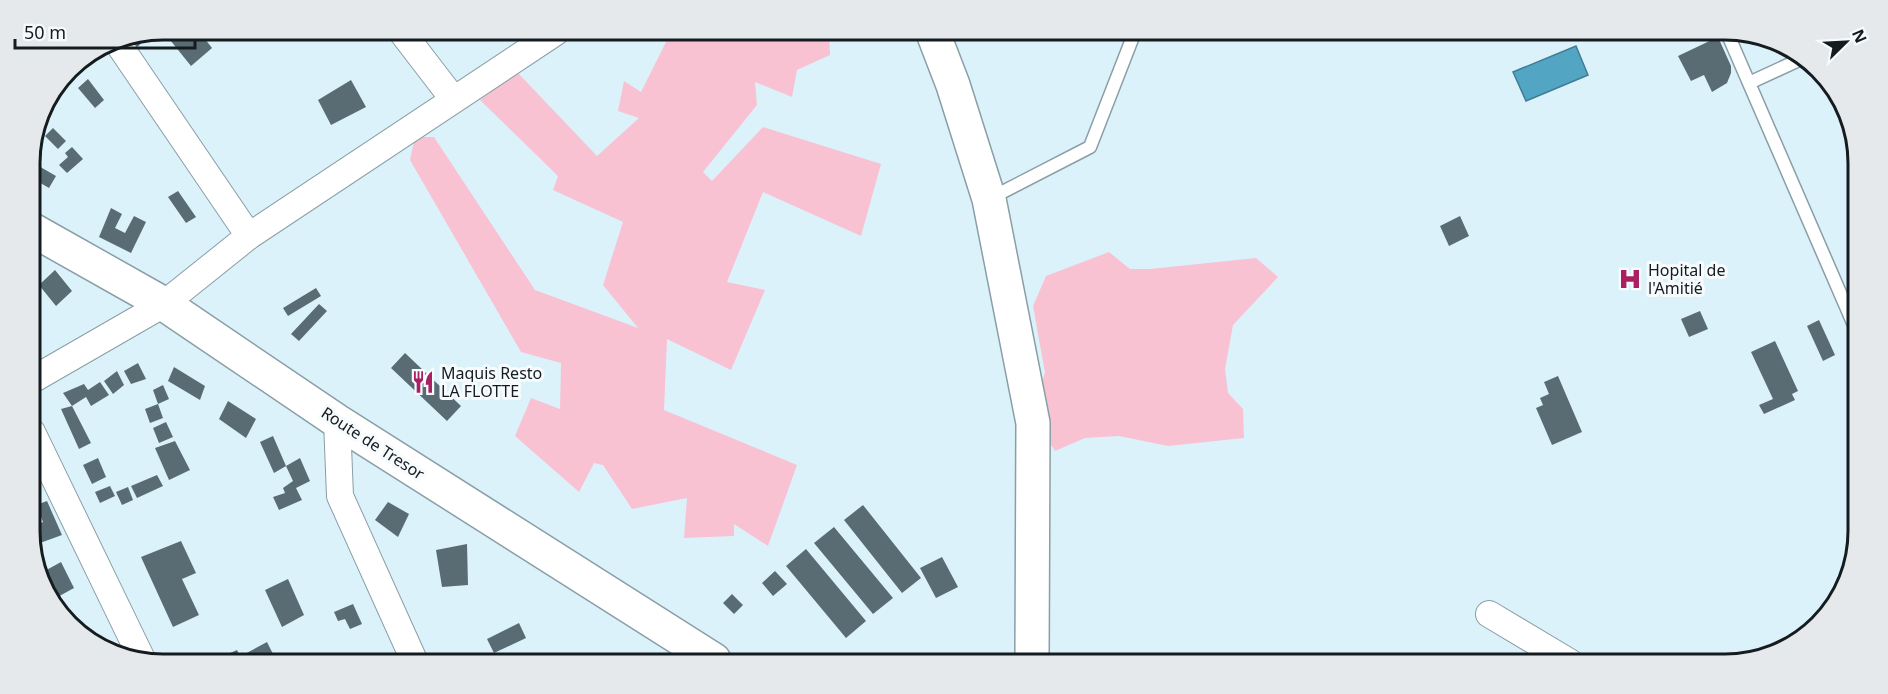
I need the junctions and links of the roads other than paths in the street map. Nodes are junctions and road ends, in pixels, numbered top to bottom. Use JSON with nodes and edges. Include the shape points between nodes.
{"nodes":[{"id":1,"x":408,"y":40,"type":"edge"},
{"id":2,"x":544,"y":40,"type":"edge"},
{"id":3,"x":936,"y":40,"type":"edge"},
{"id":4,"x":1132,"y":40,"type":"edge"},
{"id":5,"x":1732,"y":41,"type":"edge"},
{"id":6,"x":121,"y":48,"type":"edge"},
{"id":7,"x":1794,"y":62,"type":"edge"},
{"id":8,"x":1749,"y":83,"type":"junction"},
{"id":9,"x":454,"y":100,"type":"junction"},
{"id":10,"x":989,"y":199,"type":"junction"},
{"id":11,"x":41,"y":234,"type":"edge"},
{"id":12,"x":249,"y":236,"type":"junction"},
{"id":13,"x":164,"y":304,"type":"junction"},
{"id":14,"x":1848,"y":310,"type":"edge"},
{"id":15,"x":40,"y":375,"type":"edge"},
{"id":16,"x":337,"y":420,"type":"junction"},
{"id":17,"x":40,"y":449,"type":"edge"},
{"id":18,"x":1489,"y":614,"type":"dead end"},
{"id":19,"x":138,"y":650,"type":"edge"},
{"id":20,"x":1032,"y":653,"type":"edge"},
{"id":21,"x":1554,"y":653,"type":"edge"},
{"id":22,"x":411,"y":654,"type":"edge"},
{"id":23,"x":701,"y":654,"type":"edge"},
{"id":24,"x":714,"y":654,"type":"edge"}],
"edges":[{"from":1,"to":9,"type":"street"},
{"from":2,"to":9,"type":"street"},
{"from":3,"to":10,"type":"street"},
{"from":4,"to":10,"type":"lane","via":[[1090,147]]},
{"from":5,"to":8,"type":"lane"},
{"from":6,"to":12,"type":"street"},
{"from":7,"to":8,"type":"lane"},
{"from":8,"to":14,"type":"lane"},
{"from":9,"to":12,"type":"street"},
{"from":10,"to":20,"type":"street","via":[[1033,423]]},
{"from":11,"to":13,"type":"street","name":"Route de Tresor"},
{"from":12,"to":13,"type":"street"},
{"from":13,"to":15,"type":"street"},
{"from":13,"to":16,"type":"street","name":"Route de Tresor"},
{"from":13,"to":24,"type":"street"},
{"from":16,"to":22,"type":"street","via":[[340,496]]},
{"from":16,"to":23,"type":"street","name":"Route de Tresor","via":[[675,641]]},
{"from":17,"to":19,"type":"street"},
{"from":18,"to":21,"type":"street"}]}
